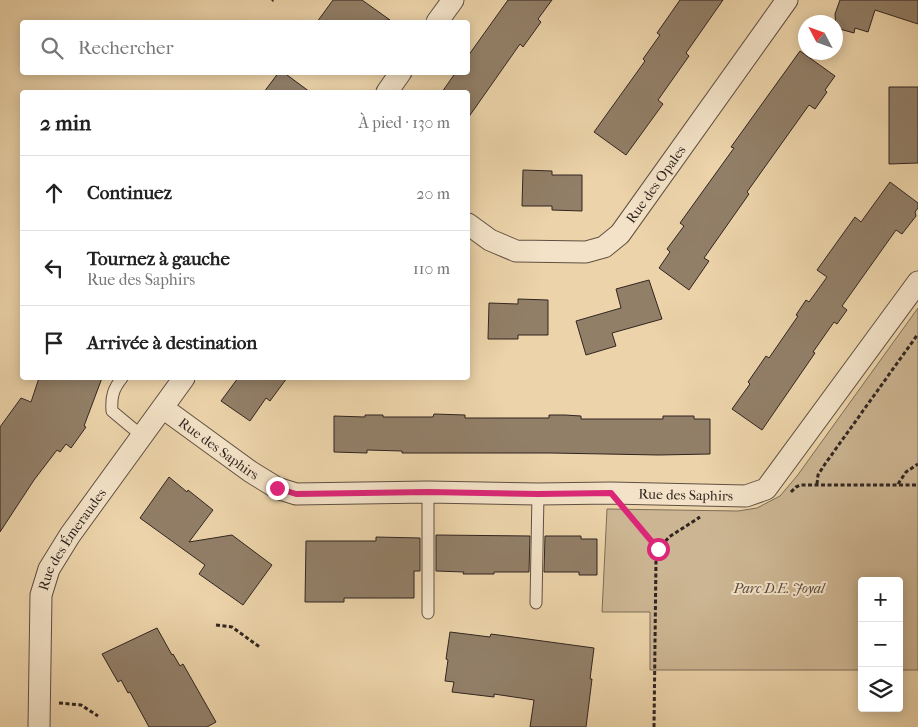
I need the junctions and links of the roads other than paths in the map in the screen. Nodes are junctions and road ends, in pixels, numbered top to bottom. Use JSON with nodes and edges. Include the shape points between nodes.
{"nodes":[{"id":1,"x":453,"y":0,"type":"edge"},
{"id":2,"x":787,"y":0,"type":"edge"},
{"id":3,"x":438,"y":20,"type":"edge"},
{"id":4,"x":399,"y":75,"type":"edge"},
{"id":5,"x":388,"y":90,"type":"edge"},
{"id":6,"x":470,"y":225,"type":"edge"},
{"id":7,"x":918,"y":282,"type":"edge"},
{"id":8,"x":120,"y":380,"type":"edge"},
{"id":9,"x":183,"y":380,"type":"edge"},
{"id":10,"x":163,"y":408,"type":"junction"},
{"id":11,"x":142,"y":436,"type":"junction"},
{"id":12,"x":428,"y":492,"type":"junction"},
{"id":13,"x":538,"y":494,"type":"junction"},
{"id":14,"x":536,"y":604,"type":"dead end"},
{"id":15,"x":428,"y":613,"type":"dead end"},
{"id":16,"x":39,"y":727,"type":"edge"}],
"edges":[{"from":1,"to":3,"type":"street"},
{"from":2,"to":6,"type":"street","name":"Rue des Opales","via":[[620,234],[604,247],[586,252],[516,251],[490,240]]},
{"from":4,"to":5,"type":"street"},
{"from":7,"to":13,"type":"street","name":"Rue des Saphirs","via":[[766,489],[746,496]]},
{"from":8,"to":11,"type":"lane","via":[[111,400],[112,411]]},
{"from":9,"to":10,"type":"street","name":"Rue des Émeraudes"},
{"from":10,"to":11,"type":"street","name":"Rue des Émeraudes"},
{"from":10,"to":12,"type":"street","name":"Rue des Saphirs","via":[[277,488],[296,494]]},
{"from":11,"to":16,"type":"street","name":"Rue des Émeraudes","via":[[49,569],[41,595]]},
{"from":12,"to":13,"type":"street","name":"Rue des Saphirs"},
{"from":12,"to":15,"type":"lane"},
{"from":13,"to":14,"type":"lane"}]}
